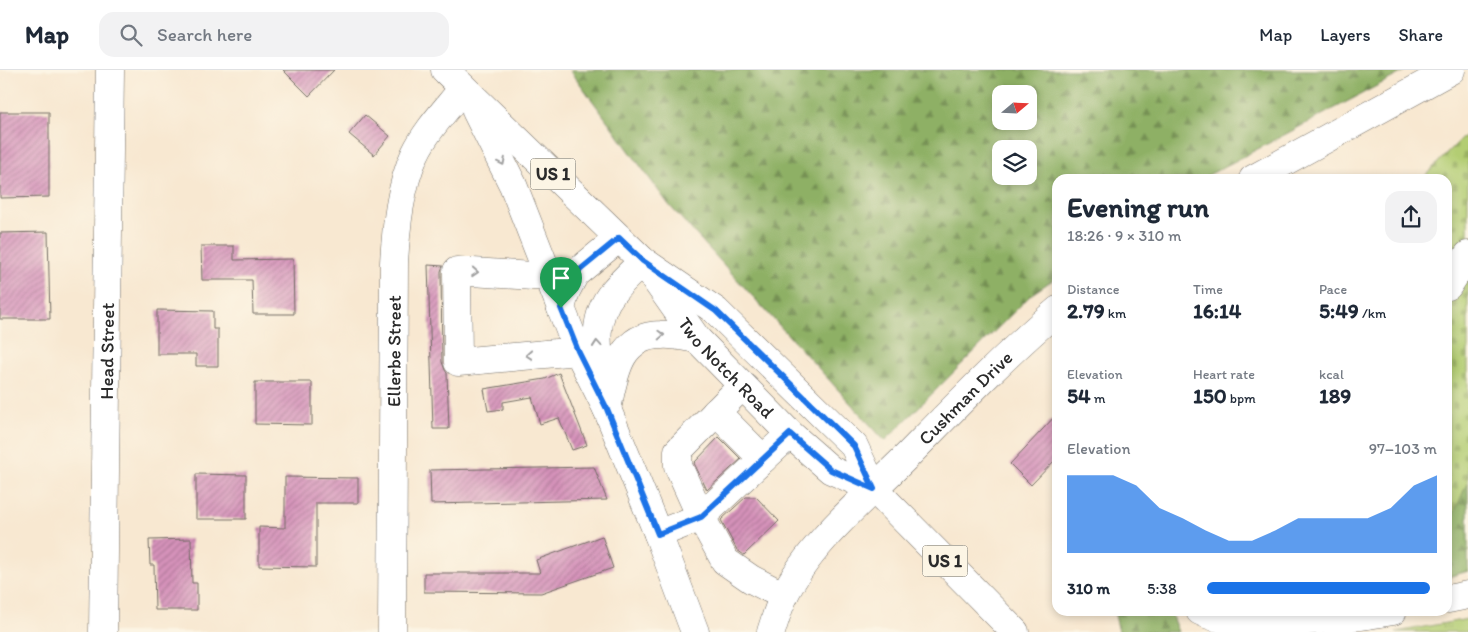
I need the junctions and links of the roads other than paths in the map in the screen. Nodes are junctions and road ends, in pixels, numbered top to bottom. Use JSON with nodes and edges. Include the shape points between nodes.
{"nodes":[{"id":1,"x":110,"y":70,"type":"edge"},
{"id":2,"x":1451,"y":70,"type":"edge"},
{"id":3,"x":1455,"y":70,"type":"edge"},
{"id":4,"x":454,"y":79,"type":"edge"},
{"id":5,"x":1468,"y":83,"type":"edge"},
{"id":6,"x":1262,"y":174,"type":"edge"},
{"id":7,"x":619,"y":238,"type":"junction"},
{"id":8,"x":1468,"y":255,"type":"edge"},
{"id":9,"x":643,"y":261,"type":"junction"},
{"id":10,"x":549,"y":277,"type":"junction"},
{"id":11,"x":1452,"y":280,"type":"edge"},
{"id":12,"x":561,"y":308,"type":"junction"},
{"id":13,"x":1052,"y":315,"type":"edge"},
{"id":14,"x":696,"y":339,"type":"junction"},
{"id":15,"x":578,"y":351,"type":"junction"},
{"id":16,"x":742,"y":386,"type":"junction"},
{"id":17,"x":607,"y":409,"type":"junction"},
{"id":18,"x":716,"y":412,"type":"junction"},
{"id":19,"x":790,"y":434,"type":"junction"},
{"id":20,"x":763,"y":459,"type":"junction"},
{"id":21,"x":874,"y":489,"type":"junction"},
{"id":22,"x":701,"y":517,"type":"junction"},
{"id":23,"x":658,"y":534,"type":"junction"},
{"id":24,"x":681,"y":594,"type":"junction"},
{"id":25,"x":1468,"y":595,"type":"edge"},
{"id":26,"x":784,"y":596,"type":"junction"},
{"id":27,"x":1452,"y":598,"type":"edge"},
{"id":28,"x":1212,"y":616,"type":"edge"},
{"id":29,"x":1360,"y":616,"type":"edge"},
{"id":30,"x":1300,"y":617,"type":"edge"},
{"id":31,"x":103,"y":632,"type":"edge"},
{"id":32,"x":392,"y":632,"type":"edge"},
{"id":33,"x":680,"y":632,"type":"edge"},
{"id":34,"x":695,"y":632,"type":"edge"},
{"id":35,"x":771,"y":632,"type":"edge"},
{"id":36,"x":1015,"y":632,"type":"edge"}],
"edges":[{"from":1,"to":31,"type":"street","name":"Head Street"},
{"from":2,"to":6,"type":"street"},
{"from":3,"to":5,"type":"street"},
{"from":4,"to":7,"type":"street","name":"Two Notch Road","number":"US 1"},
{"from":4,"to":10,"type":"street","one_way":true,"via":[[513,185]]},
{"from":4,"to":32,"type":"street","name":"Ellerbe Street","via":[[415,155],[396,234]]},
{"from":7,"to":9,"type":"street","name":"Two Notch Road","number":"US 1"},
{"from":7,"to":12,"type":"street","via":[[575,274]]},
{"from":8,"to":11,"type":"street"},
{"from":9,"to":14,"type":"street","name":"Two Notch Road","number":"US 1"},
{"from":17,"to":9,"type":"street","one_way":true,"via":[[598,349],[598,322],[613,291]]},
{"from":9,"to":21,"type":"street","name":"Two Notch Road","number":"US 1","via":[[716,311],[854,446]]},
{"from":10,"to":12,"type":"street"},
{"from":15,"to":10,"type":"street","one_way":true,"via":[[458,362],[457,271]]},
{"from":12,"to":15,"type":"street"},
{"from":13,"to":21,"type":"street","name":"Cushman Drive","via":[[1018,343]]},
{"from":14,"to":16,"type":"street","name":"Two Notch Road","number":"US 1"},
{"from":17,"to":14,"type":"street","one_way":true,"via":[[619,361],[631,346],[660,334]]},
{"from":15,"to":17,"type":"street"},
{"from":16,"to":18,"type":"street"},
{"from":16,"to":19,"type":"street","name":"Two Notch Road","number":"US 1"},
{"from":17,"to":23,"type":"street"},
{"from":18,"to":20,"type":"street"},
{"from":18,"to":22,"type":"street","via":[[678,451],[678,466]]},
{"from":19,"to":20,"type":"street"},
{"from":19,"to":21,"type":"street","name":"Two Notch Road","number":"US 1","via":[[831,470]]},
{"from":20,"to":22,"type":"street"},
{"from":21,"to":26,"type":"street","name":"Cushman Drive","via":[[818,546]]},
{"from":21,"to":36,"type":"street","name":"Two Notch Road","number":"US 1"},
{"from":22,"to":23,"type":"street"},
{"from":22,"to":26,"type":"street","via":[[725,561]]},
{"from":23,"to":24,"type":"street"},
{"from":24,"to":33,"type":"street"},
{"from":24,"to":34,"type":"street"},
{"from":25,"to":27,"type":"street"},
{"from":26,"to":35,"type":"street","name":"Cushman Drive"},
{"from":28,"to":30,"type":"street","via":[[1236,621]]},
{"from":29,"to":30,"type":"street","via":[[1334,620]]}]}
